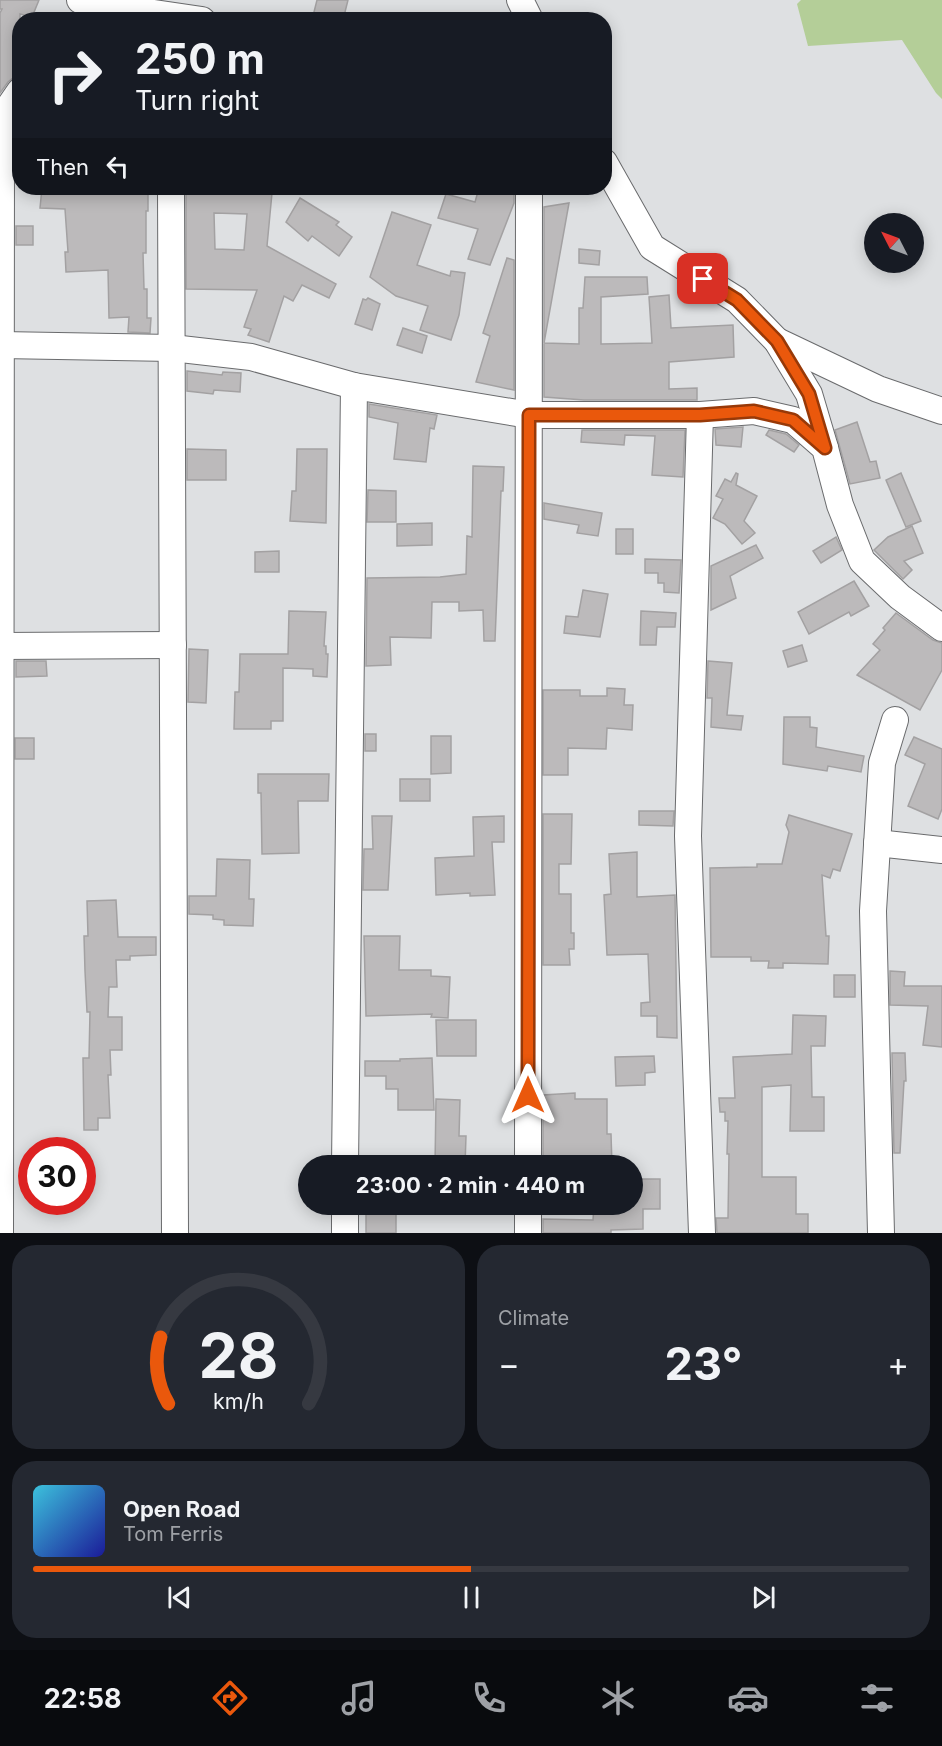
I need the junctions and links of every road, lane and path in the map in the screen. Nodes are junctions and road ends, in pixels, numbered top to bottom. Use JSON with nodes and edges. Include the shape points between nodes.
{"nodes":[{"id":1,"x":80,"y":0,"type":"edge"},
{"id":2,"x":147,"y":12,"type":"edge"},
{"id":3,"x":12,"y":103,"type":"edge"},
{"id":4,"x":612,"y":176,"type":"edge"},
{"id":5,"x":171,"y":195,"type":"edge"},
{"id":6,"x":529,"y":195,"type":"edge"},
{"id":7,"x":1,"y":285,"type":"edge"},
{"id":8,"x":777,"y":341,"type":"junction"},
{"id":9,"x":1,"y":345,"type":"edge"},
{"id":10,"x":172,"y":348,"type":"junction"},
{"id":11,"x":354,"y":386,"type":"junction"},
{"id":12,"x":942,"y":411,"type":"edge"},
{"id":13,"x":529,"y":415,"type":"junction"},
{"id":14,"x":700,"y":415,"type":"junction"},
{"id":15,"x":825,"y":448,"type":"junction"},
{"id":16,"x":942,"y":628,"type":"edge"},
{"id":17,"x":173,"y":645,"type":"junction"},
{"id":18,"x":0,"y":646,"type":"edge"},
{"id":19,"x":895,"y":720,"type":"dead end"},
{"id":20,"x":877,"y":843,"type":"junction"},
{"id":21,"x":942,"y":850,"type":"edge"},
{"id":22,"x":345,"y":1155,"type":"edge"},
{"id":23,"x":528,"y":1155,"type":"edge"},
{"id":24,"x":345,"y":1215,"type":"edge"},
{"id":25,"x":528,"y":1215,"type":"edge"},
{"id":26,"x":0,"y":1233,"type":"edge"},
{"id":27,"x":175,"y":1233,"type":"edge"},
{"id":28,"x":345,"y":1233,"type":"edge"},
{"id":29,"x":528,"y":1233,"type":"edge"},
{"id":30,"x":702,"y":1233,"type":"edge"},
{"id":31,"x":881,"y":1233,"type":"edge"}],
"edges":[{"from":1,"to":2,"type":"street"},
{"from":3,"to":7,"type":"street","via":[[1,144]]},
{"from":4,"to":8,"type":"street","via":[[652,247],[737,300]]},
{"from":5,"to":10,"type":"street"},
{"from":6,"to":13,"type":"street"},
{"from":7,"to":9,"type":"street"},
{"from":8,"to":12,"type":"street","via":[[878,389]]},
{"from":8,"to":15,"type":"street","via":[[809,394]]},
{"from":9,"to":10,"type":"street"},
{"from":9,"to":18,"type":"street"},
{"from":10,"to":11,"type":"street","via":[[251,357]]},
{"from":10,"to":17,"type":"street"},
{"from":11,"to":13,"type":"street"},
{"from":11,"to":22,"type":"street"},
{"from":13,"to":14,"type":"street"},
{"from":13,"to":23,"type":"street"},
{"from":14,"to":15,"type":"street","via":[[754,411],[793,420]]},
{"from":14,"to":30,"type":"street","via":[[688,836]]},
{"from":15,"to":16,"type":"street","via":[[840,505],[862,561],[900,597]]},
{"from":17,"to":18,"type":"street"},
{"from":17,"to":27,"type":"street"},
{"from":18,"to":26,"type":"street"},
{"from":19,"to":20,"type":"street","via":[[882,763]]},
{"from":20,"to":21,"type":"street"},
{"from":20,"to":31,"type":"street","via":[[873,911]]},
{"from":24,"to":28,"type":"street"},
{"from":25,"to":29,"type":"street"}]}
